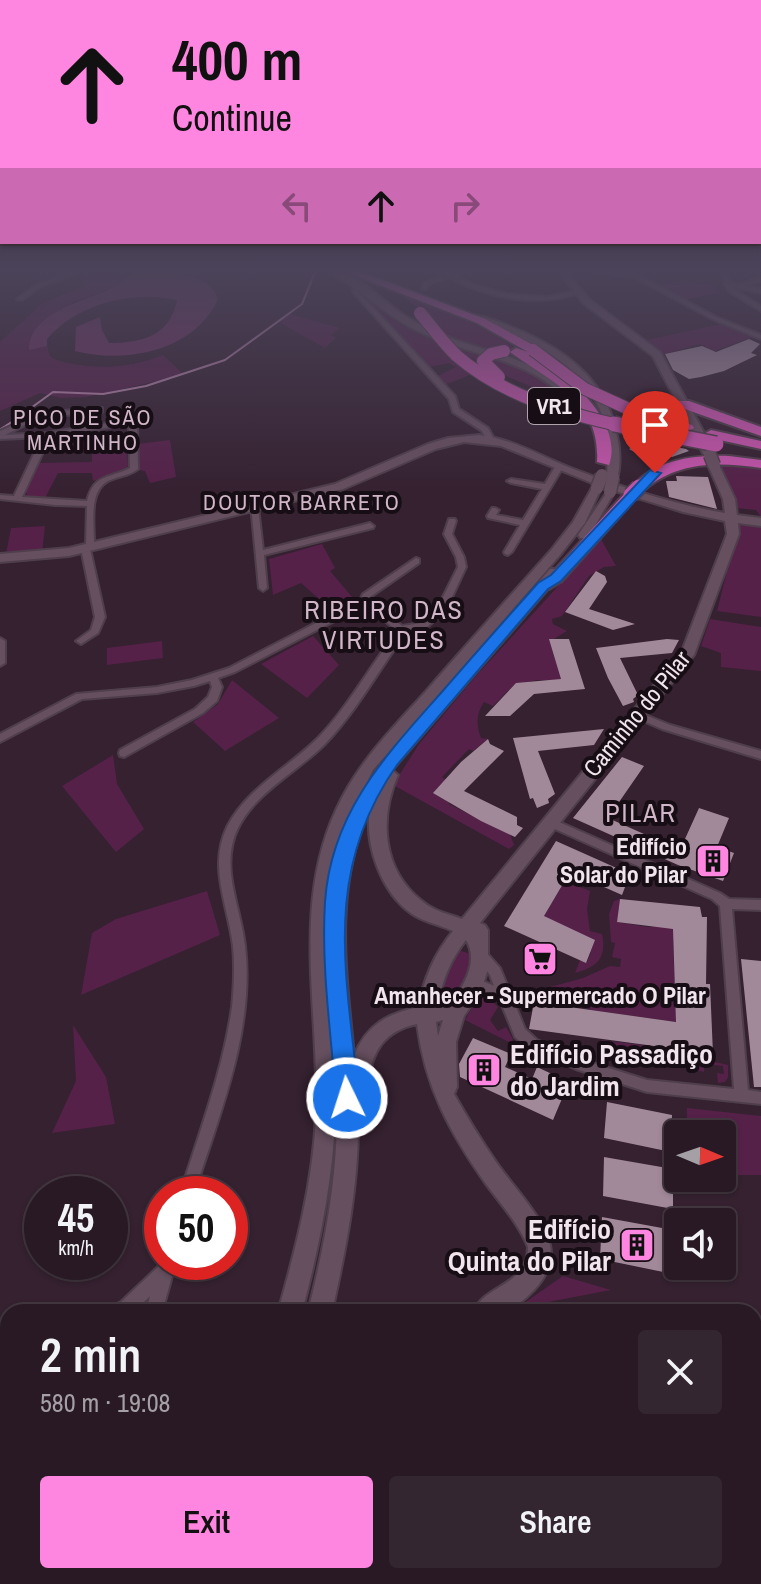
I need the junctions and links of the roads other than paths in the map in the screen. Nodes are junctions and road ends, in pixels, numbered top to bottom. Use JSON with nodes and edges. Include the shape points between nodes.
{"nodes":[{"id":1,"x":402,"y":343,"type":"edge"},
{"id":2,"x":446,"y":343,"type":"edge"},
{"id":3,"x":458,"y":343,"type":"edge"},
{"id":4,"x":519,"y":343,"type":"edge"},
{"id":5,"x":540,"y":343,"type":"edge"},
{"id":6,"x":643,"y":343,"type":"edge"},
{"id":7,"x":99,"y":410,"type":"dead end"},
{"id":8,"x":687,"y":417,"type":"junction"},
{"id":9,"x":761,"y":432,"type":"edge"},
{"id":10,"x":0,"y":435,"type":"edge"},
{"id":11,"x":47,"y":435,"type":"junction"},
{"id":12,"x":483,"y":435,"type":"junction"},
{"id":13,"x":713,"y":448,"type":"junction"},
{"id":14,"x":761,"y":449,"type":"edge"},
{"id":15,"x":761,"y":464,"type":"edge"},
{"id":16,"x":559,"y":467,"type":"junction"},
{"id":17,"x":605,"y":479,"type":"junction"},
{"id":18,"x":511,"y":481,"type":"dead end"},
{"id":19,"x":547,"y":487,"type":"junction"},
{"id":20,"x":0,"y":497,"type":"edge"},
{"id":21,"x":17,"y":499,"type":"junction"},
{"id":22,"x":91,"y":504,"type":"junction"},
{"id":23,"x":254,"y":507,"type":"junction"},
{"id":24,"x":495,"y":510,"type":"dead end"},
{"id":25,"x":731,"y":519,"type":"junction"},
{"id":26,"x":452,"y":521,"type":"dead end"},
{"id":27,"x":761,"y":522,"type":"edge"},
{"id":28,"x":525,"y":523,"type":"junction"},
{"id":29,"x":370,"y":526,"type":"dead end"},
{"id":30,"x":87,"y":548,"type":"junction"},
{"id":31,"x":508,"y":552,"type":"dead end"},
{"id":32,"x":259,"y":554,"type":"junction"},
{"id":33,"x":1,"y":559,"type":"edge"},
{"id":34,"x":416,"y":561,"type":"dead end"},
{"id":35,"x":543,"y":586,"type":"junction"},
{"id":36,"x":263,"y":588,"type":"dead end"},
{"id":37,"x":360,"y":609,"type":"junction"},
{"id":38,"x":398,"y":630,"type":"junction"},
{"id":39,"x":0,"y":641,"type":"edge"},
{"id":40,"x":81,"y":641,"type":"dead end"},
{"id":41,"x":0,"y":663,"type":"edge"},
{"id":42,"x":213,"y":677,"type":"junction"},
{"id":43,"x":638,"y":715,"type":"junction"},
{"id":44,"x":0,"y":738,"type":"edge"},
{"id":45,"x":407,"y":741,"type":"junction"},
{"id":46,"x":124,"y":753,"type":"dead end"},
{"id":47,"x":761,"y":755,"type":"edge"},
{"id":48,"x":550,"y":822,"type":"junction"},
{"id":49,"x":726,"y":904,"type":"junction"},
{"id":50,"x":761,"y":905,"type":"edge"},
{"id":51,"x":475,"y":941,"type":"junction"},
{"id":52,"x":451,"y":946,"type":"junction"},
{"id":53,"x":474,"y":985,"type":"junction"},
{"id":54,"x":506,"y":999,"type":"junction"},
{"id":55,"x":457,"y":1009,"type":"junction"},
{"id":56,"x":428,"y":1016,"type":"junction"},
{"id":57,"x":742,"y":1096,"type":"junction"},
{"id":58,"x":761,"y":1098,"type":"edge"},
{"id":59,"x":450,"y":1105,"type":"junction"},
{"id":60,"x":348,"y":1145,"type":"junction"},
{"id":61,"x":192,"y":1176,"type":"edge"},
{"id":62,"x":154,"y":1280,"type":"edge"},
{"id":63,"x":163,"y":1280,"type":"edge"},
{"id":64,"x":131,"y":1304,"type":"edge"},
{"id":65,"x":156,"y":1304,"type":"edge"},
{"id":66,"x":292,"y":1304,"type":"edge"},
{"id":67,"x":322,"y":1304,"type":"edge"},
{"id":68,"x":495,"y":1304,"type":"edge"}],
"edges":[{"from":1,"to":12,"type":"street"},
{"from":2,"to":13,"type":"highway","number":"VR1","bridge":true,"via":[[471,367],[505,385],[594,419]]},
{"from":3,"to":17,"type":"main road","via":[[552,381],[582,407],[595,430]]},
{"from":4,"to":8,"type":"highway","number":"VR1","bridge":true,"via":[[585,389],[642,415]]},
{"from":5,"to":17,"type":"main road","via":[[584,375],[606,409],[615,459]]},
{"from":6,"to":8,"type":"main road","name":"Caminho do Pilar","via":[[657,354]]},
{"from":7,"to":10,"type":"street","via":[[39,415]]},
{"from":8,"to":9,"type":"highway","via":[[712,414]]},
{"from":8,"to":13,"type":"highway","number":"VR1"},
{"from":8,"to":13,"type":"main road","name":"Caminho do Pilar"},
{"from":10,"to":11,"type":"street"},
{"from":11,"to":21,"type":"street"},
{"from":11,"to":22,"type":"street","via":[[133,421],[134,469],[98,484]]},
{"from":12,"to":16,"type":"main road"},
{"from":12,"to":23,"type":"main road","via":[[441,444],[354,483]]},
{"from":13,"to":14,"type":"highway","number":"VR1"},
{"from":13,"to":17,"type":"highway","bridge":true,"via":[[616,421],[536,394],[485,367],[485,357],[504,351],[533,358],[582,397],[603,431]]},
{"from":13,"to":25,"type":"main road","name":"Caminho do Pilar"},
{"from":15,"to":35,"type":"highway","via":[[685,462],[655,473]]},
{"from":16,"to":19,"type":"street"},
{"from":16,"to":25,"type":"main road"},
{"from":17,"to":35,"type":"main road","via":[[584,534]]},
{"from":17,"to":66,"type":"main road","via":[[556,552],[367,767],[332,838],[317,920],[326,1094],[322,1162],[313,1226]]},
{"from":18,"to":19,"type":"street"},
{"from":19,"to":28,"type":"street"},
{"from":20,"to":21,"type":"street"},
{"from":21,"to":22,"type":"street"},
{"from":22,"to":30,"type":"street"},
{"from":23,"to":30,"type":"main road"},
{"from":23,"to":32,"type":"street"},
{"from":24,"to":28,"type":"street","via":[[491,516]]},
{"from":25,"to":27,"type":"main road"},
{"from":25,"to":43,"type":"main road","name":"Caminho do Pilar","via":[[727,556],[689,652]]},
{"from":26,"to":38,"type":"street","via":[[448,534],[461,570],[434,618]]},
{"from":28,"to":31,"type":"street"},
{"from":29,"to":32,"type":"street"},
{"from":30,"to":33,"type":"main road"},
{"from":30,"to":40,"type":"street","via":[[100,617],[95,631]]},
{"from":32,"to":36,"type":"street"},
{"from":34,"to":37,"type":"street","via":[[366,596]]},
{"from":35,"to":45,"type":"main road"},
{"from":37,"to":38,"type":"street","via":[[385,614]]},
{"from":37,"to":42,"type":"street","via":[[339,614]]},
{"from":38,"to":61,"type":"street","via":[[328,733],[263,786],[233,827],[224,877],[239,946],[240,987],[235,1028]]},
{"from":39,"to":41,"type":"street"},
{"from":42,"to":44,"type":"street","via":[[157,690],[80,696]]},
{"from":42,"to":46,"type":"street","via":[[217,687],[208,704]]},
{"from":43,"to":47,"type":"street"},
{"from":43,"to":48,"type":"main road","name":"Caminho do Pilar"},
{"from":45,"to":51,"type":"main road","via":[[381,794],[379,850],[413,905]]},
{"from":45,"to":60,"type":"main road","via":[[356,816],[335,900]]},
{"from":48,"to":49,"type":"street"},
{"from":48,"to":51,"type":"main road","name":"Caminho do Pilar","via":[[485,905]]},
{"from":49,"to":50,"type":"street"},
{"from":49,"to":57,"type":"street"},
{"from":51,"to":52,"type":"main road","name":"Caminho do Pilar"},
{"from":51,"to":52,"type":"main road"},
{"from":51,"to":53,"type":"main road","name":"Caminho do Pilar"},
{"from":51,"to":54,"type":"street"},
{"from":52,"to":56,"type":"main road","name":"Caminho do Pilar","via":[[434,979]]},
{"from":53,"to":54,"type":"street"},
{"from":53,"to":55,"type":"main road","name":"Caminho do Pilar"},
{"from":54,"to":57,"type":"street","via":[[525,1038],[581,1065],[647,1086]]},
{"from":55,"to":56,"type":"main road"},
{"from":55,"to":59,"type":"main road","name":"Caminho do Pilar","via":[[446,1042]]},
{"from":56,"to":59,"type":"main road","name":"Caminho do Pilar","via":[[438,1084]]},
{"from":56,"to":60,"type":"main road","via":[[387,1025],[365,1047]]},
{"from":57,"to":58,"type":"street"},
{"from":59,"to":68,"type":"main road","name":"Caminho do Pilar","via":[[470,1144],[540,1245],[540,1263],[533,1275]]},
{"from":60,"to":67,"type":"main road","via":[[340,1221]]},
{"from":62,"to":64,"type":"street"},
{"from":63,"to":65,"type":"street"}]}
